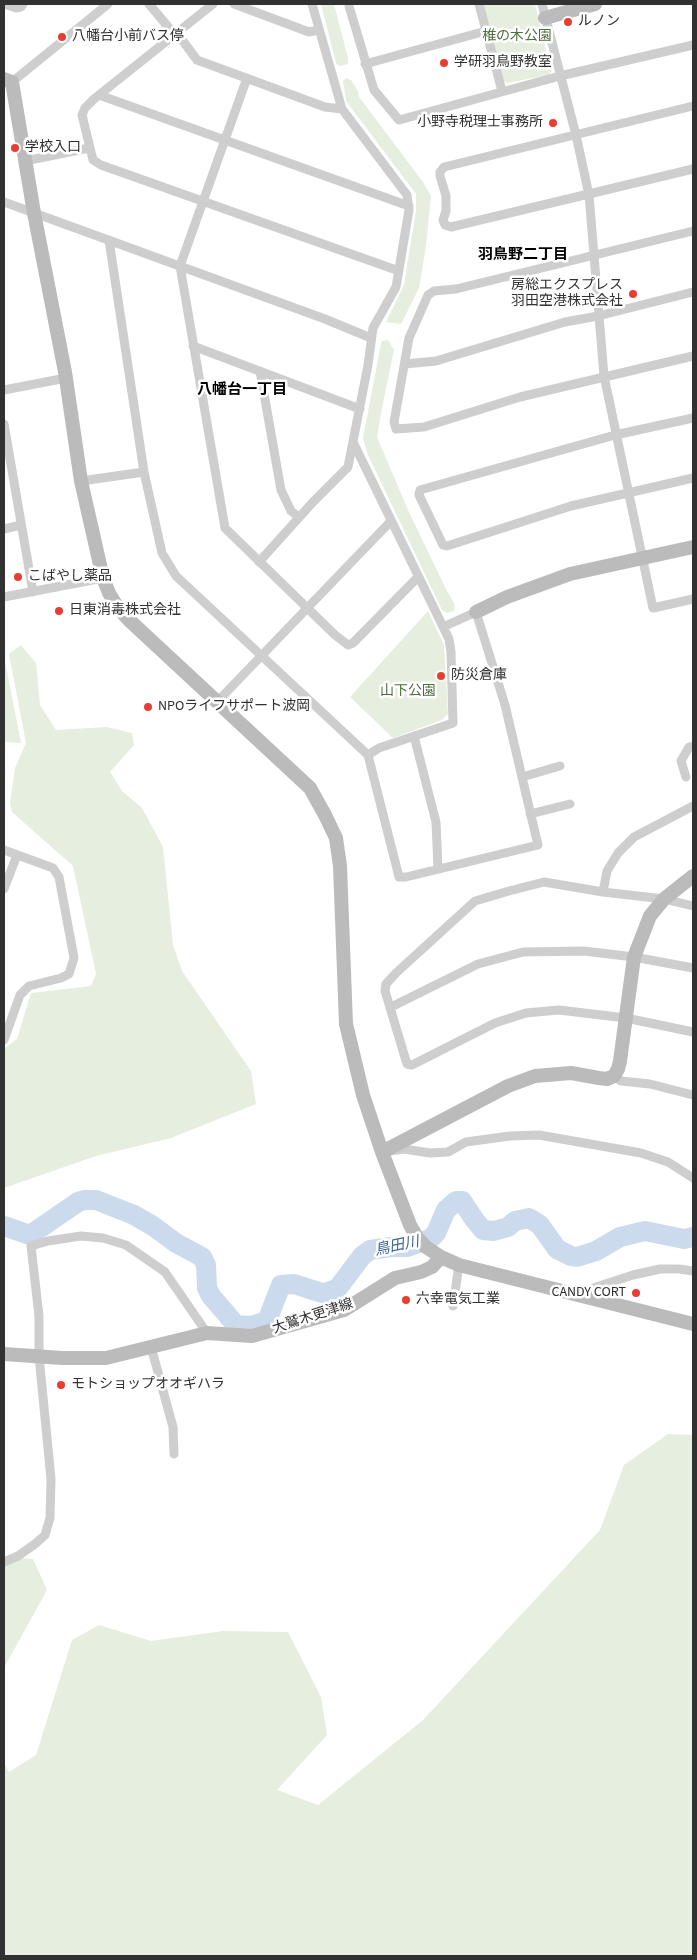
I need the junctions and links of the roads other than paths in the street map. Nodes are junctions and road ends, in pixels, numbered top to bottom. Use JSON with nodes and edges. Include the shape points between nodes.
{"nodes":[{"id":1,"x":4,"y":4,"type":"edge"},
{"id":2,"x":23,"y":4,"type":"edge"},
{"id":3,"x":108,"y":4,"type":"edge"},
{"id":4,"x":149,"y":4,"type":"edge"},
{"id":5,"x":213,"y":4,"type":"edge"},
{"id":6,"x":234,"y":4,"type":"edge"},
{"id":7,"x":312,"y":4,"type":"edge"},
{"id":8,"x":349,"y":4,"type":"edge"},
{"id":9,"x":479,"y":4,"type":"edge"},
{"id":10,"x":542,"y":4,"type":"edge"},
{"id":11,"x":595,"y":4,"type":"edge"},
{"id":12,"x":545,"y":18,"type":"junction"},
{"id":13,"x":319,"y":30,"type":"junction"},
{"id":14,"x":486,"y":31,"type":"junction"},
{"id":15,"x":176,"y":34,"type":"junction"},
{"id":16,"x":693,"y":45,"type":"edge"},
{"id":17,"x":366,"y":64,"type":"junction"},
{"id":18,"x":560,"y":76,"type":"junction"},
{"id":19,"x":247,"y":78,"type":"junction"},
{"id":20,"x":8,"y":81,"type":"edge"},
{"id":21,"x":502,"y":91,"type":"junction"},
{"id":22,"x":99,"y":95,"type":"junction"},
{"id":23,"x":693,"y":106,"type":"edge"},
{"id":24,"x":342,"y":109,"type":"junction"},
{"id":25,"x":576,"y":135,"type":"junction"},
{"id":26,"x":225,"y":140,"type":"junction"},
{"id":27,"x":89,"y":148,"type":"junction"},
{"id":28,"x":25,"y":161,"type":"junction"},
{"id":29,"x":693,"y":169,"type":"edge"},
{"id":30,"x":588,"y":194,"type":"junction"},
{"id":31,"x":204,"y":201,"type":"junction"},
{"id":32,"x":4,"y":202,"type":"edge"},
{"id":33,"x":409,"y":206,"type":"junction"},
{"id":34,"x":34,"y":213,"type":"junction"},
{"id":35,"x":693,"y":231,"type":"edge"},
{"id":36,"x":109,"y":240,"type":"junction"},
{"id":37,"x":595,"y":256,"type":"junction"},
{"id":38,"x":180,"y":266,"type":"junction"},
{"id":39,"x":399,"y":271,"type":"junction"},
{"id":40,"x":693,"y":292,"type":"edge"},
{"id":41,"x":598,"y":316,"type":"junction"},
{"id":42,"x":371,"y":338,"type":"junction"},
{"id":43,"x":193,"y":346,"type":"junction"},
{"id":44,"x":693,"y":356,"type":"edge"},
{"id":45,"x":405,"y":364,"type":"junction"},
{"id":46,"x":260,"y":371,"type":"junction"},
{"id":47,"x":604,"y":376,"type":"junction"},
{"id":48,"x":66,"y":378,"type":"junction"},
{"id":49,"x":4,"y":390,"type":"edge"},
{"id":50,"x":360,"y":409,"type":"junction"},
{"id":51,"x":693,"y":418,"type":"edge"},
{"id":52,"x":4,"y":424,"type":"edge"},
{"id":53,"x":615,"y":435,"type":"junction"},
{"id":54,"x":354,"y":444,"type":"junction"},
{"id":55,"x":7,"y":463,"type":"edge"},
{"id":56,"x":144,"y":472,"type":"junction"},
{"id":57,"x":693,"y":478,"type":"edge"},
{"id":58,"x":81,"y":481,"type":"junction"},
{"id":59,"x":628,"y":493,"type":"junction"},
{"id":60,"x":299,"y":517,"type":"junction"},
{"id":61,"x":391,"y":521,"type":"junction"},
{"id":62,"x":21,"y":525,"type":"junction"},
{"id":63,"x":4,"y":529,"type":"edge"},
{"id":64,"x":693,"y":548,"type":"edge"},
{"id":65,"x":642,"y":558,"type":"junction"},
{"id":66,"x":259,"y":562,"type":"junction"},
{"id":67,"x":418,"y":577,"type":"junction"},
{"id":68,"x":103,"y":578,"type":"junction"},
{"id":69,"x":33,"y":592,"type":"junction"},
{"id":70,"x":4,"y":598,"type":"edge"},
{"id":71,"x":693,"y":599,"type":"edge"},
{"id":72,"x":306,"y":607,"type":"junction"},
{"id":73,"x":476,"y":612,"type":"junction"},
{"id":74,"x":443,"y":627,"type":"junction"},
{"id":75,"x":261,"y":655,"type":"junction"},
{"id":76,"x":216,"y":702,"type":"junction"},
{"id":77,"x":414,"y":736,"type":"junction"},
{"id":78,"x":693,"y":746,"type":"edge"},
{"id":79,"x":368,"y":755,"type":"junction"},
{"id":80,"x":560,"y":766,"type":"dead end"},
{"id":81,"x":522,"y":776,"type":"junction"},
{"id":82,"x":686,"y":777,"type":"dead end"},
{"id":83,"x":570,"y":804,"type":"dead end"},
{"id":84,"x":693,"y":806,"type":"edge"},
{"id":85,"x":530,"y":814,"type":"junction"},
{"id":86,"x":4,"y":850,"type":"edge"},
{"id":87,"x":17,"y":855,"type":"junction"},
{"id":88,"x":438,"y":869,"type":"junction"},
{"id":89,"x":693,"y":876,"type":"edge"},
{"id":90,"x":4,"y":889,"type":"edge"},
{"id":91,"x":603,"y":892,"type":"junction"},
{"id":92,"x":664,"y":899,"type":"junction"},
{"id":93,"x":693,"y":906,"type":"edge"},
{"id":94,"x":634,"y":957,"type":"junction"},
{"id":95,"x":693,"y":968,"type":"edge"},
{"id":96,"x":391,"y":1007,"type":"junction"},
{"id":97,"x":626,"y":1018,"type":"junction"},
{"id":98,"x":693,"y":1032,"type":"edge"},
{"id":99,"x":4,"y":1040,"type":"edge"},
{"id":100,"x":614,"y":1076,"type":"junction"},
{"id":101,"x":693,"y":1096,"type":"edge"},
{"id":102,"x":382,"y":1152,"type":"junction"},
{"id":103,"x":693,"y":1178,"type":"edge"},
{"id":104,"x":441,"y":1257,"type":"junction"},
{"id":105,"x":459,"y":1265,"type":"junction"},
{"id":106,"x":693,"y":1271,"type":"edge"},
{"id":107,"x":581,"y":1295,"type":"junction"},
{"id":108,"x":453,"y":1306,"type":"dead end"},
{"id":109,"x":693,"y":1324,"type":"edge"},
{"id":110,"x":207,"y":1333,"type":"junction"},
{"id":111,"x":151,"y":1347,"type":"junction"},
{"id":112,"x":4,"y":1354,"type":"edge"},
{"id":113,"x":39,"y":1356,"type":"junction"},
{"id":114,"x":174,"y":1454,"type":"dead end"},
{"id":115,"x":4,"y":1562,"type":"edge"}],
"edges":[{"from":1,"to":2,"type":"street","via":[[16,8]]},
{"from":3,"to":20,"type":"street"},
{"from":4,"to":15,"type":"street"},
{"from":5,"to":15,"type":"street"},
{"from":6,"to":13,"type":"street","via":[[309,32]]},
{"from":7,"to":13,"type":"street"},
{"from":8,"to":17,"type":"street"},
{"from":9,"to":14,"type":"street"},
{"from":10,"to":12,"type":"street"},
{"from":11,"to":12,"type":"street"},
{"from":12,"to":18,"type":"street"},
{"from":13,"to":24,"type":"street"},
{"from":14,"to":17,"type":"street"},
{"from":14,"to":21,"type":"street"},
{"from":15,"to":19,"type":"street","via":[[197,60]]},
{"from":15,"to":22,"type":"street"},
{"from":16,"to":18,"type":"street"},
{"from":17,"to":21,"type":"street","via":[[374,90],[399,120]]},
{"from":18,"to":21,"type":"street"},
{"from":18,"to":25,"type":"street"},
{"from":19,"to":24,"type":"street"},
{"from":19,"to":26,"type":"street"},
{"from":20,"to":28,"type":"street"},
{"from":22,"to":26,"type":"street"},
{"from":22,"to":27,"type":"street","via":[[82,115]]},
{"from":23,"to":25,"type":"street"},
{"from":24,"to":33,"type":"street","via":[[407,195]]},
{"from":25,"to":30,"type":"street"},
{"from":25,"to":30,"type":"street","via":[[444,167],[440,172],[446,196],[443,220],[451,227]]},
{"from":26,"to":31,"type":"street"},
{"from":26,"to":33,"type":"street"},
{"from":27,"to":28,"type":"street"},
{"from":27,"to":31,"type":"street","via":[[93,160],[101,165]]},
{"from":28,"to":34,"type":"street"},
{"from":29,"to":30,"type":"street"},
{"from":30,"to":37,"type":"street"},
{"from":31,"to":38,"type":"street"},
{"from":31,"to":39,"type":"street"},
{"from":32,"to":34,"type":"street"},
{"from":33,"to":39,"type":"street"},
{"from":34,"to":36,"type":"street"},
{"from":34,"to":48,"type":"street"},
{"from":35,"to":37,"type":"street"},
{"from":36,"to":38,"type":"street"},
{"from":36,"to":56,"type":"street"},
{"from":37,"to":41,"type":"street"},
{"from":37,"to":45,"type":"street","via":[[456,289],[434,291],[428,295],[409,338]]},
{"from":38,"to":42,"type":"street"},
{"from":38,"to":43,"type":"street"},
{"from":39,"to":42,"type":"street","via":[[396,287],[373,328]]},
{"from":40,"to":41,"type":"street"},
{"from":41,"to":45,"type":"street","via":[[566,322],[436,361]]},
{"from":41,"to":47,"type":"street"},
{"from":42,"to":50,"type":"street"},
{"from":43,"to":46,"type":"street"},
{"from":43,"to":66,"type":"street","via":[[225,528]]},
{"from":44,"to":47,"type":"street"},
{"from":45,"to":47,"type":"street","via":[[394,422],[396,429],[424,427],[520,397]]},
{"from":46,"to":50,"type":"street"},
{"from":46,"to":60,"type":"street","via":[[281,490],[291,512]]},
{"from":47,"to":53,"type":"street"},
{"from":48,"to":49,"type":"street"},
{"from":48,"to":58,"type":"street"},
{"from":50,"to":54,"type":"street"},
{"from":51,"to":53,"type":"street"},
{"from":52,"to":55,"type":"street"},
{"from":53,"to":59,"type":"street"},
{"from":53,"to":59,"type":"street","via":[[420,490],[419,495],[443,545],[447,546],[571,506]]},
{"from":54,"to":60,"type":"street","via":[[348,467]]},
{"from":54,"to":61,"type":"street"},
{"from":55,"to":62,"type":"street"},
{"from":56,"to":58,"type":"street"},
{"from":56,"to":75,"type":"street","via":[[162,553],[176,576]]},
{"from":57,"to":59,"type":"street"},
{"from":58,"to":68,"type":"street"},
{"from":59,"to":65,"type":"street"},
{"from":60,"to":66,"type":"street"},
{"from":61,"to":67,"type":"street"},
{"from":61,"to":72,"type":"street"},
{"from":62,"to":63,"type":"street"},
{"from":62,"to":69,"type":"street"},
{"from":64,"to":65,"type":"street"},
{"from":65,"to":71,"type":"street","via":[[653,608]]},
{"from":65,"to":73,"type":"street","via":[[570,574]]},
{"from":66,"to":72,"type":"street"},
{"from":67,"to":72,"type":"street","via":[[348,645]]},
{"from":67,"to":74,"type":"street"},
{"from":68,"to":69,"type":"street"},
{"from":68,"to":76,"type":"street","via":[[118,608]]},
{"from":69,"to":70,"type":"street"},
{"from":72,"to":75,"type":"street"},
{"from":73,"to":74,"type":"street"},
{"from":73,"to":81,"type":"street","via":[[505,705]]},
{"from":74,"to":77,"type":"street","via":[[451,652],[452,723]]},
{"from":75,"to":76,"type":"street"},
{"from":75,"to":79,"type":"street"},
{"from":76,"to":102,"type":"street","via":[[310,788],[336,838],[346,1024],[363,1094]]},
{"from":77,"to":79,"type":"street"},
{"from":77,"to":88,"type":"street","via":[[436,822]]},
{"from":78,"to":82,"type":"street","via":[[681,761]]},
{"from":79,"to":88,"type":"street","via":[[399,877]]},
{"from":80,"to":81,"type":"street"},
{"from":81,"to":85,"type":"street"},
{"from":83,"to":85,"type":"street"},
{"from":84,"to":91,"type":"street","via":[[634,837],[618,853],[607,871]]},
{"from":85,"to":88,"type":"street","via":[[538,844]]},
{"from":86,"to":87,"type":"street"},
{"from":87,"to":90,"type":"street"},
{"from":87,"to":99,"type":"street","via":[[53,868],[59,877],[74,958],[69,974],[29,986],[20,995]]},
{"from":89,"to":92,"type":"street"},
{"from":91,"to":92,"type":"street"},
{"from":91,"to":96,"type":"street","via":[[544,882],[475,901],[386,984]]},
{"from":92,"to":93,"type":"street"},
{"from":92,"to":94,"type":"street","via":[[650,916]]},
{"from":94,"to":95,"type":"street"},
{"from":94,"to":96,"type":"street","via":[[584,951],[522,952],[478,964]]},
{"from":94,"to":97,"type":"street"},
{"from":96,"to":97,"type":"street","via":[[407,1064],[412,1065],[496,1023],[526,1013],[559,1010]]},
{"from":97,"to":98,"type":"street"},
{"from":97,"to":100,"type":"street","via":[[620,1061]]},
{"from":100,"to":101,"type":"street","via":[[621,1081],[650,1084]]},
{"from":100,"to":102,"type":"street","via":[[607,1079],[571,1073],[535,1076],[508,1086]]},
{"from":102,"to":103,"type":"street","via":[[404,1150],[430,1154],[448,1152],[466,1142],[539,1135],[641,1153],[668,1162]]},
{"from":102,"to":104,"type":"street","via":[[410,1225],[418,1239]]},
{"from":104,"to":105,"type":"street"},
{"from":104,"to":110,"type":"street","name":"大鷲木更津線","via":[[432,1267],[395,1278],[344,1310],[252,1336]]},
{"from":105,"to":107,"type":"street"},
{"from":105,"to":108,"type":"street"},
{"from":106,"to":107,"type":"street","via":[[660,1269],[596,1287]]},
{"from":107,"to":109,"type":"street"},
{"from":110,"to":111,"type":"street","name":"大鷲木更津線"},
{"from":110,"to":113,"type":"street","via":[[165,1272],[126,1245],[81,1236],[31,1246],[39,1316]]},
{"from":111,"to":113,"type":"street","name":"大鷲木更津線","via":[[106,1358]]},
{"from":111,"to":114,"type":"street","via":[[173,1427]]},
{"from":112,"to":113,"type":"street","name":"大鷲木更津線"},
{"from":113,"to":115,"type":"street","via":[[51,1479],[50,1518],[45,1535],[18,1556]]}]}
